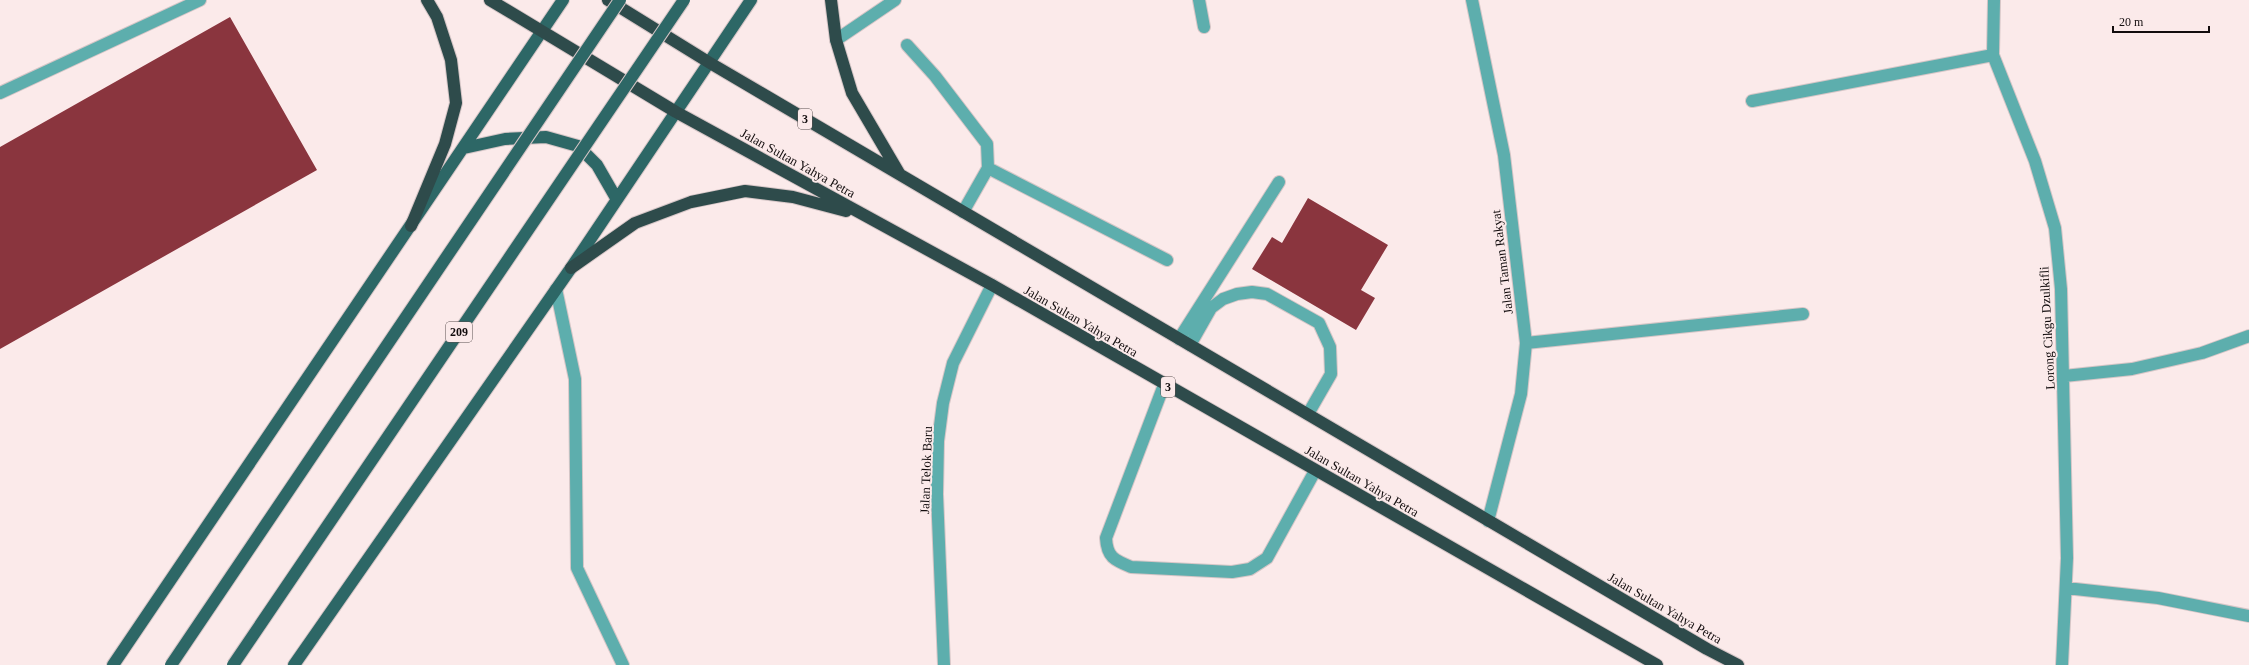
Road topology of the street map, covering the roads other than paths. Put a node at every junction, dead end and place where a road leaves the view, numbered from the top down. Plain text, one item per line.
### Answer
1 (200, 0) edge
2 (427, 0) edge
3 (490, 0) edge
4 (563, 0) edge
5 (608, 0) edge
6 (620, 0) edge
7 (684, 0) edge
8 (751, 0) edge
9 (831, 0) edge
10 (895, 0) edge
11 (1199, 0) edge
12 (1472, 0) edge
13 (1998, 0) edge
14 (1204, 28) dead end
15 (543, 32) junction
16 (836, 40) junction
17 (907, 45) dead end
18 (1993, 55) junction
19 (710, 63) junction
20 (0, 93) edge
21 (1752, 101) dead end
22 (676, 112) junction
23 (464, 148) junction
24 (988, 168) junction
25 (900, 174) junction
26 (1279, 182) dead end
27 (616, 198) junction
28 (964, 212) junction
29 (865, 216) junction
30 (411, 226) junction
31 (1167, 260) dead end
32 (571, 268) junction
33 (992, 286) junction
34 (556, 289) junction
35 (1803, 314) dead end
36 (2249, 336) edge
37 (1179, 339) junction
38 (1526, 343) junction
39 (1190, 345) junction
40 (2064, 376) junction
41 (1164, 385) junction
42 (1308, 414) junction
43 (1315, 471) junction
44 (1488, 521) junction
45 (2066, 588) junction
46 (2249, 616) edge
47 (113, 665) edge
48 (171, 665) edge
49 (233, 665) edge
50 (294, 665) edge
51 (623, 665) edge
52 (944, 665) edge
53 (1657, 665) edge
54 (1738, 665) edge
55 (2062, 665) edge

1 - 20 street
2 - 30 highway
3 - 15 highway, Jalan Sultan Yahya Petra / 3
4 - 15 main road
5 - 19 highway, Jalan Sultan Yahya Petra / 3
6 - 48 main road, bridge
7 - 49 main road, 209, bridge
8 - 19 main road
9 - 16 highway
10 - 16 street
11 - 14 street
12 - 38 street, Jalan Taman Rakyat
13 - 18 street, Lorong Cikgu Dzulkifli
15 - 22 highway, Jalan Sultan Yahya Petra / 3
15 - 23 main road
16 - 25 highway
17 - 24 street
18 - 21 street
18 - 40 street, Lorong Cikgu Dzulkifli
19 - 22 main road
19 - 25 highway, Jalan Sultan Yahya Petra / 3
22 - 27 main road
22 - 29 highway, Jalan Sultan Yahya Petra / 3
23 - 27 main road
23 - 30 main road
24 - 28 street
24 - 31 street
25 - 28 highway, Jalan Sultan Yahya Petra / 3
26 - 37 street
27 - 32 main road
28 - 37 highway, Jalan Sultan Yahya Petra / 3
29 - 32 highway
29 - 33 highway, Jalan Sultan Yahya Petra / 3
30 - 47 main road
32 - 34 main road
33 - 41 highway, Jalan Sultan Yahya Petra / 3
33 - 52 street, Jalan Telok Baru
34 - 50 main road
34 - 51 street
35 - 38 street
36 - 40 street
37 - 39 highway, Jalan Sultan Yahya Petra / 3
38 - 44 street, Jalan Taman Rakyat
39 - 42 highway, Jalan Sultan Yahya Petra / 3
39 - 42 street
40 - 45 street, Lorong Cikgu Dzulkifli
41 - 43 highway, Jalan Sultan Yahya Petra / 3
41 - 43 street
42 - 44 highway, Jalan Sultan Yahya Petra / 3
43 - 53 highway, Jalan Sultan Yahya Petra / 3
44 - 54 highway, Jalan Sultan Yahya Petra / 3
45 - 46 street
45 - 55 street, Lorong Cikgu Dzulkifli

